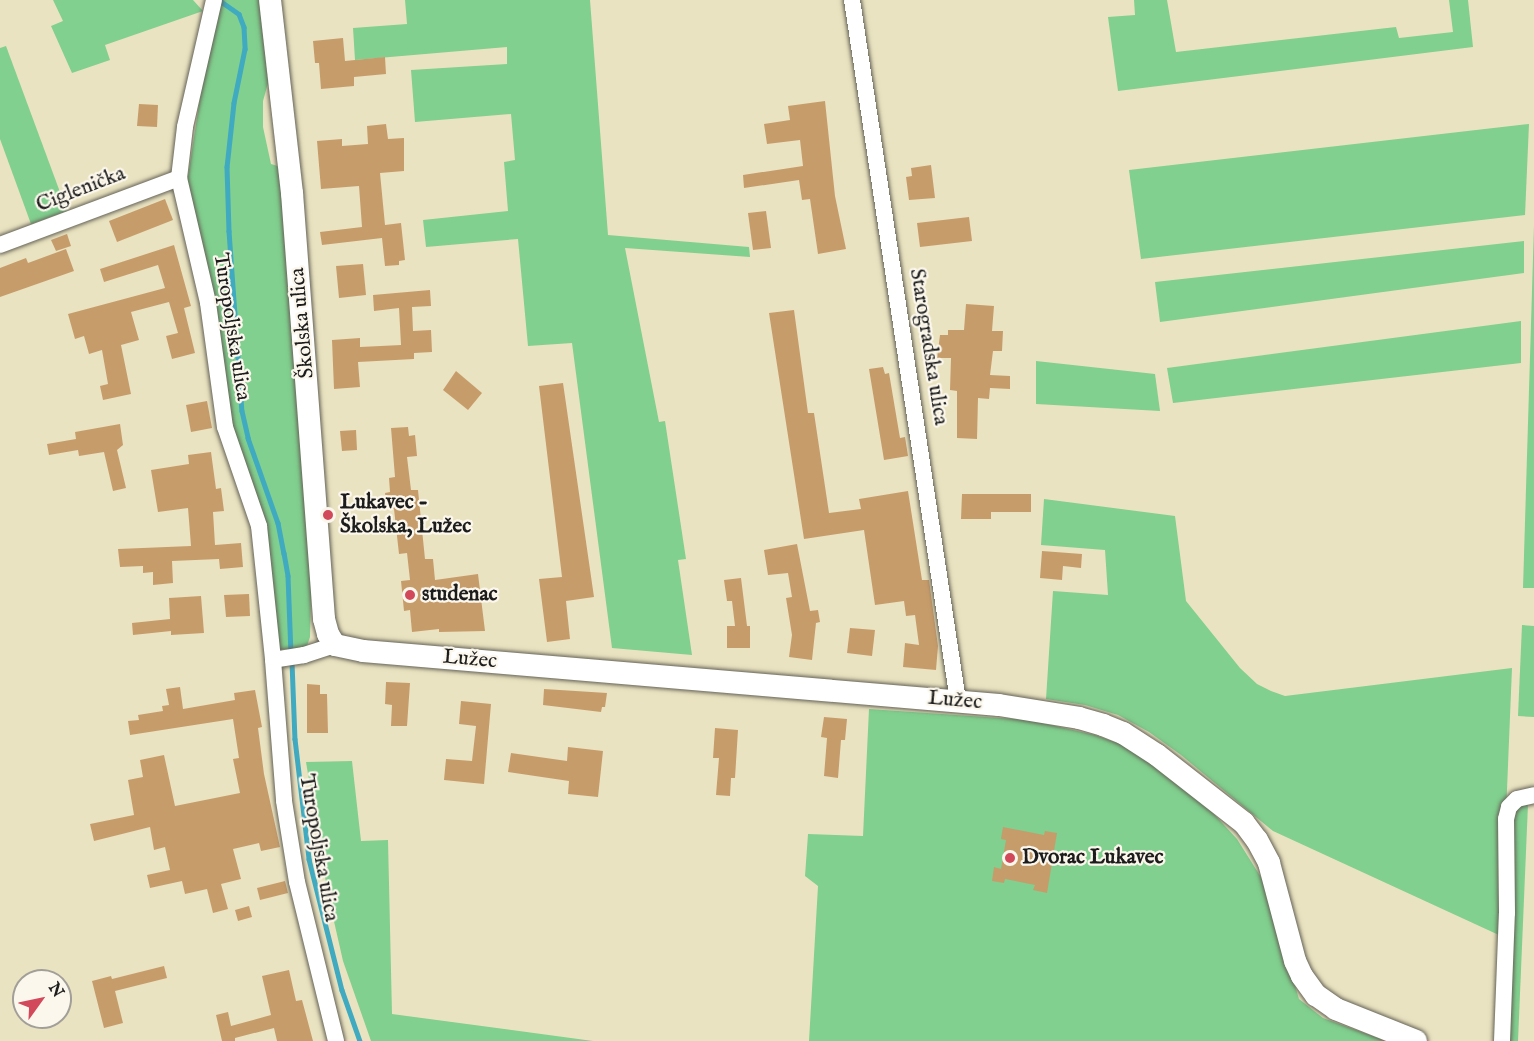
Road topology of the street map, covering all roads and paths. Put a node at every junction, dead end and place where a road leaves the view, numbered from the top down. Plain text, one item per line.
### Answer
1 (270, 0) edge
2 (852, 0) edge
3 (212, 6) edge
4 (179, 178) junction
5 (0, 245) edge
6 (335, 645) junction
7 (278, 660) junction
8 (958, 701) junction
9 (1534, 795) edge
10 (336, 1041) edge
11 (1416, 1041) edge
12 (1502, 1041) edge

1 - 6 street, Školska ulica
2 - 8 street, Starogradska ulica
3 - 4 street, Turopoljska ulica
4 - 5 street, Ciglenička
4 - 7 street, Turopoljska ulica
6 - 7 street
6 - 8 street, Lužec
7 - 10 street, Turopoljska ulica
8 - 11 street, Lužec
9 - 12 street

